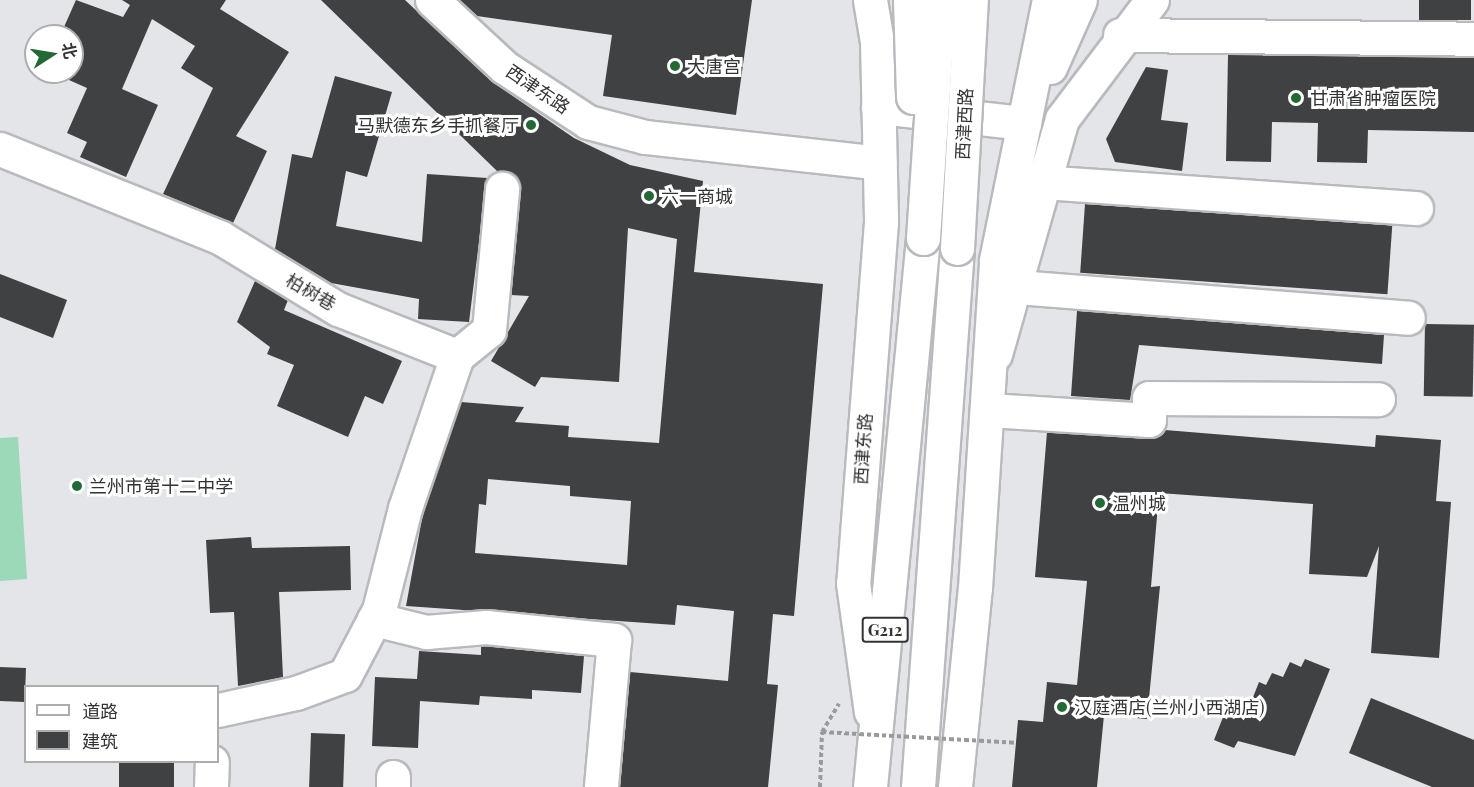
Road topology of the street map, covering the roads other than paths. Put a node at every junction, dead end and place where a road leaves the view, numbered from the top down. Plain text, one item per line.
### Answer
1 (432, 0) edge
2 (870, 0) edge
3 (910, 0) edge
4 (939, 0) edge
5 (971, 0) edge
6 (1048, 0) edge
7 (1080, 0) edge
8 (1152, 0) edge
9 (1120, 35) junction
10 (1474, 39) edge
11 (878, 107) junction
12 (1024, 123) junction
13 (0, 149) edge
14 (879, 163) junction
15 (1042, 182) junction
16 (502, 189) dead end
17 (1416, 208) dead end
18 (1018, 288) junction
19 (1408, 318) dead end
20 (457, 356) junction
21 (992, 361) junction
22 (1378, 399) dead end
23 (989, 410) junction
24 (900, 473) junction
25 (374, 620) junction
26 (219, 710) edge
27 (874, 735) junction
28 (212, 763) edge
29 (211, 787) edge
30 (601, 787) edge
31 (870, 787) edge
32 (918, 787) edge
33 (955, 787) edge

1 - 14 main road, 西津东路
2 - 11 main road, 西津东路
3 - 24 main road, bridge
4 - 24 main road, 西津东路, bridge
5 - 32 main road, 西津西路, bridge
6 - 12 main road
7 - 12 main road
8 - 9 main road
9 - 10 main road
9 - 15 main road
11 - 12 main road
11 - 14 main road, 西津东路
12 - 21 main road
13 - 20 main road, 柏树巷
14 - 27 main road, 西津东路
15 - 17 main road
15 - 18 main road
16 - 20 main road
18 - 19 main road
18 - 21 main road
20 - 25 main road
21 - 23 main road
22 - 23 main road
23 - 33 main road
24 - 27 main road, 西津东路 / G212
25 - 26 main road
25 - 30 main road
27 - 31 main road, 西津东路 / G212
28 - 29 main road

